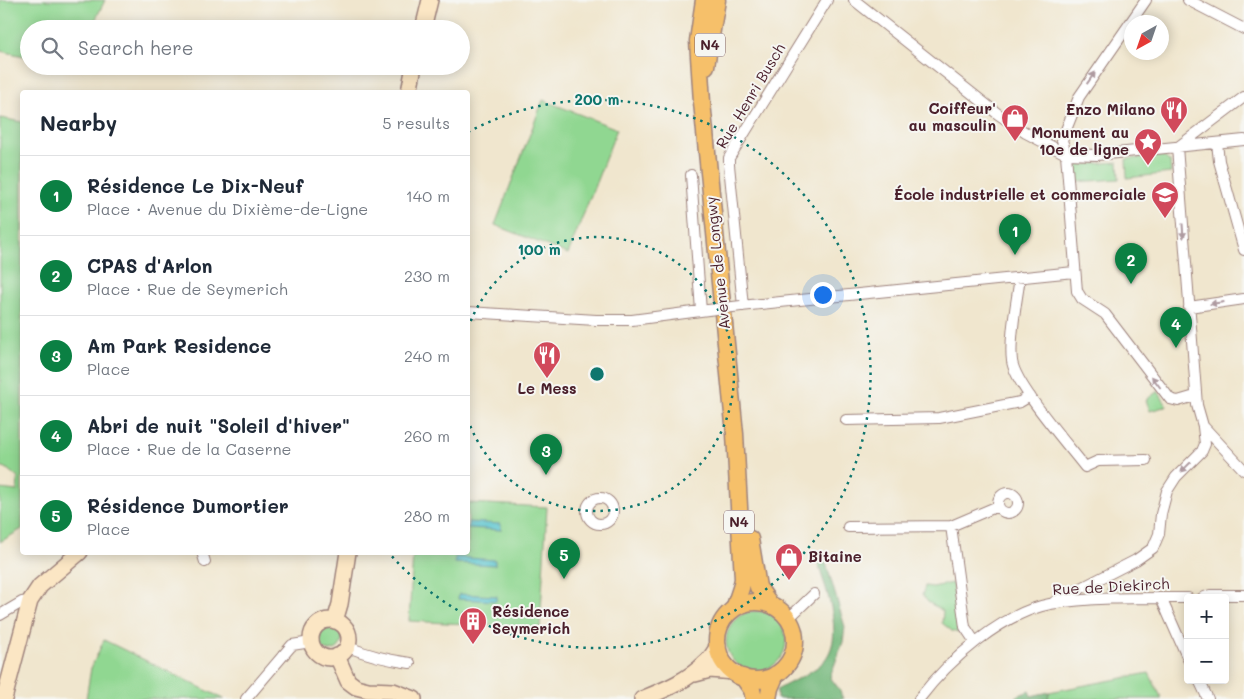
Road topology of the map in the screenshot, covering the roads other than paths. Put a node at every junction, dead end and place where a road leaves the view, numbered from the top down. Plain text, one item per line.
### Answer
1 (430, 0) edge
2 (704, 0) edge
3 (717, 0) edge
4 (827, 0) edge
5 (854, 0) edge
6 (1146, 0) edge
7 (1188, 0) edge
8 (425, 20) edge
9 (1244, 29) edge
10 (412, 75) edge
11 (408, 90) edge
12 (702, 91) junction
13 (1244, 97) edge
14 (1244, 140) edge
15 (1217, 143) junction
16 (1177, 147) junction
17 (1066, 154) junction
18 (691, 175) dead end
19 (1244, 250) edge
20 (1074, 272) junction
21 (1020, 277) junction
22 (1244, 299) edge
23 (742, 306) junction
24 (1189, 307) junction
25 (704, 310) junction
26 (470, 312) edge
27 (1030, 396) junction
28 (1195, 396) junction
29 (846, 420) dead end
30 (1203, 426) junction
31 (735, 434) junction
32 (1146, 460) dead end
33 (1244, 470) edge
34 (998, 506) dead end
35 (951, 526) junction
36 (848, 527) dead end
37 (76, 555) edge
38 (348, 555) edge
39 (1090, 584) junction
40 (814, 594) dead end
41 (1229, 594) edge
42 (1244, 594) edge
43 (1161, 598) junction
44 (1184, 598) edge
45 (30, 600) junction
46 (1093, 600) junction
47 (770, 604) junction
48 (1049, 604) junction
49 (734, 609) junction
50 (0, 615) edge
51 (788, 619) junction
52 (335, 621) junction
53 (311, 642) junction
54 (975, 642) junction
55 (718, 646) junction
56 (1184, 650) edge
57 (343, 651) junction
58 (410, 663) dead end
59 (776, 674) junction
60 (691, 675) junction
61 (739, 675) junction
62 (1201, 684) edge
63 (4, 699) edge
64 (246, 699) edge
65 (414, 699) edge
66 (642, 699) edge
67 (754, 699) edge
68 (768, 699) edge
69 (919, 699) edge
70 (1208, 699) edge

1 - 8 street
2 - 12 main road, Avenue de Longwy / N4
3 - 12 main road, Avenue de Longwy / N4
4 - 23 street, Rue Henri Busch
5 - 17 street
17 -> 6 street
7 - 9 street
10 - 11 street
12 - 31 main road, Avenue de Longwy / N4
13 - 16 street
14 - 15 street
15 - 16 street
15 - 19 street
16 - 17 street
16 -> 24 street
17 - 20 street
18 - 25 street
20 - 21 street
28 -> 20 street
21 - 23 street
21 - 27 street
22 -> 24 street
23 - 25 street, bridge
24 - 28 street
25 - 26 street
27 - 29 street
27 - 32 street
28 - 30 street
30 - 33 street
30 -> 39 street
31 - 47 main road, N4
31 - 49 main road, N4
34 - 35 street
35 - 36 street
35 - 54 street
37 - 45 street
38 - 52 street
39 - 46 street
39 - 48 street
40 - 51 street
41 - 42 street
43 - 44 street, Rue de Diekirch
43 - 46 street, Rue de Diekirch
43 - 56 street
45 - 50 street
45 - 63 street
46 - 48 street, Rue de Diekirch
47 - 49 main road
47 - 51 main road, N4
48 - 54 street, Rue de Diekirch
49 - 55 main road, N4
51 - 59 main road
52 - 53 street
52 - 57 street
53 - 57 street
53 - 64 street
54 - 69 street, Rue de Diekirch
55 - 60 street
55 - 61 main road
57 - 58 street
57 - 65 street
59 - 61 main road
59 - 68 main road
60 - 61 street
60 - 66 street
61 - 67 main road
62 - 70 street

